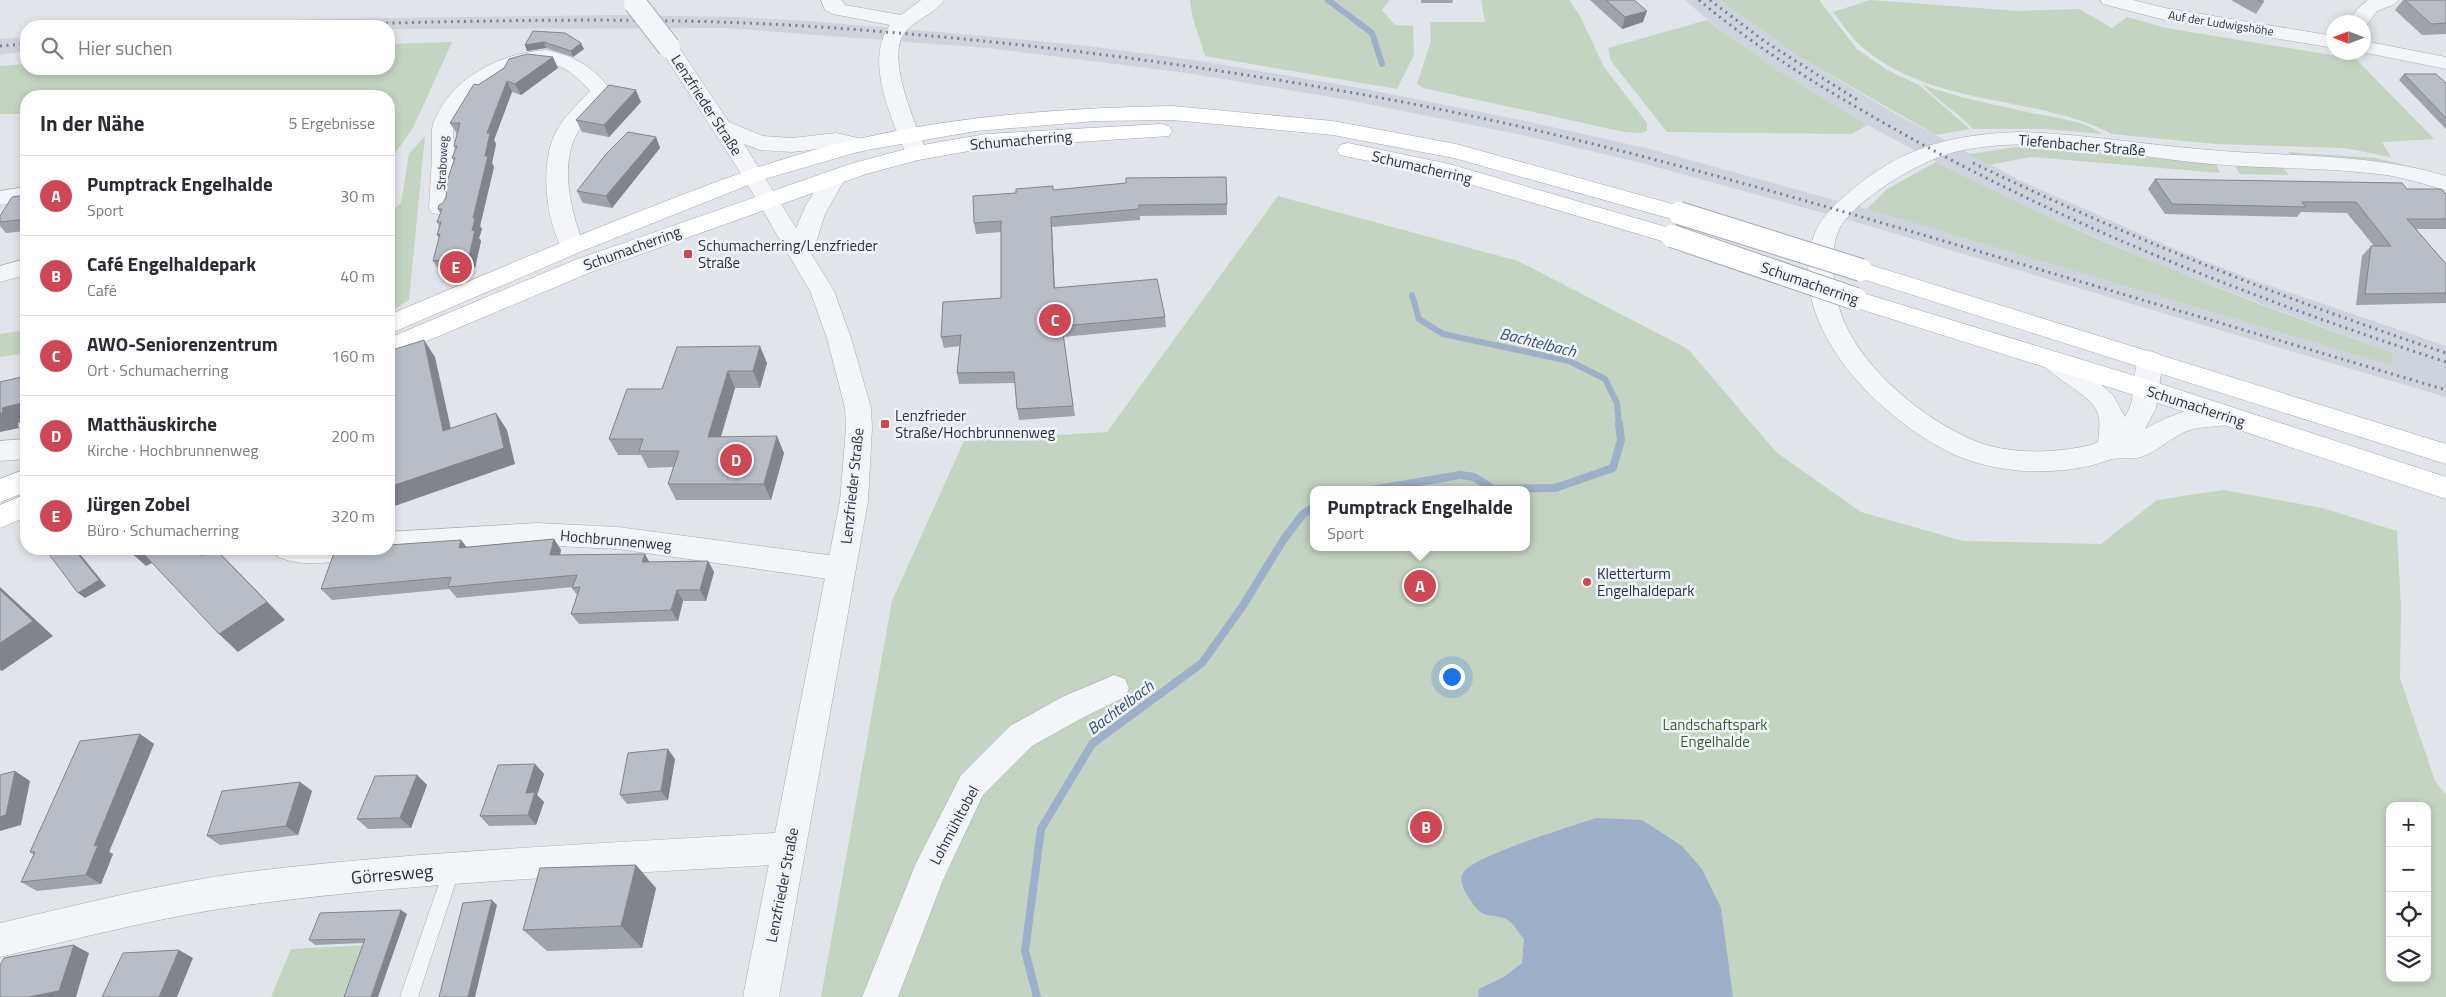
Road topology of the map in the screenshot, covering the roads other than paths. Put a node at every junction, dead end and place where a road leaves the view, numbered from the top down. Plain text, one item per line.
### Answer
1 (831, 0) edge
2 (934, 0) edge
3 (2110, 0) edge
4 (2388, 0) edge
5 (634, 1) edge
6 (2361, 15) edge
7 (906, 22) junction
8 (2326, 41) edge
9 (2371, 48) edge
10 (2446, 63) edge
11 (722, 127) junction
12 (912, 144) junction
13 (859, 145) junction
14 (753, 176) junction
15 (835, 177) junction
16 (2446, 183) edge
17 (20, 195) edge
18 (0, 198) edge
19 (768, 199) junction
20 (440, 208) edge
21 (572, 246) junction
22 (801, 254) junction
23 (20, 269) edge
24 (0, 274) edge
25 (395, 322) edge
26 (395, 345) edge
27 (2150, 360) junction
28 (2055, 362) junction
29 (2146, 389) junction
30 (2226, 416) junction
31 (20, 449) edge
32 (2111, 449) junction
33 (0, 451) edge
34 (2446, 454) edge
35 (20, 483) edge
36 (2446, 488) edge
37 (0, 491) edge
38 (20, 508) edge
39 (0, 517) edge
40 (395, 542) edge
41 (842, 568) junction
42 (1114, 688) dead end
43 (789, 848) junction
44 (452, 868) junction
45 (0, 940) edge
46 (408, 997) edge
47 (761, 997) edge
48 (880, 997) edge

1 - 7 street
2 - 7 street
3 - 8 street, Auf der Ludwigshöhe
4 - 6 street
5 - 11 street, Lenzfrieder Straße, bridge
7 - 12 street
9 - 10 street
11 - 13 street
11 - 14 street, Lenzfrieder Straße
12 - 13 main road, Schumacherring
12 - 15 main road, Schumacherring
12 - 27 main road, Schumacherring, bridge
12 - 28 main road, Schumacherring, bridge
13 - 14 main road, Schumacherring
14 - 19 street, Lenzfrieder Straße
14 - 21 main road, Schumacherring
15 - 19 main road, Schumacherring
15 - 22 street
16 - 32 street, Tiefenbacher Straße
17 - 18 street
19 - 22 street, Lenzfrieder Straße
19 - 26 main road, Schumacherring
20 - 21 street, Straboweg
21 - 25 main road, Schumacherring
22 - 41 street, Lenzfrieder Straße
23 - 24 street
27 - 29 street, Tiefenbacher Straße
27 - 34 main road, Schumacherring
28 - 29 main road, Schumacherring
28 - 32 street
29 - 30 main road, Schumacherring
29 - 32 street, Tiefenbacher Straße
30 - 32 street
30 - 36 main road, Schumacherring
31 - 33 street
35 - 37 main road
38 - 39 main road
40 - 41 street, Hochbrunnenweg
41 - 43 street, Lenzfrieder Straße
42 - 48 street, Lohmühltobel
43 - 44 street, Görresweg
43 - 47 street, Lenzfrieder Straße
44 - 45 street, Görresweg
44 - 46 lane

